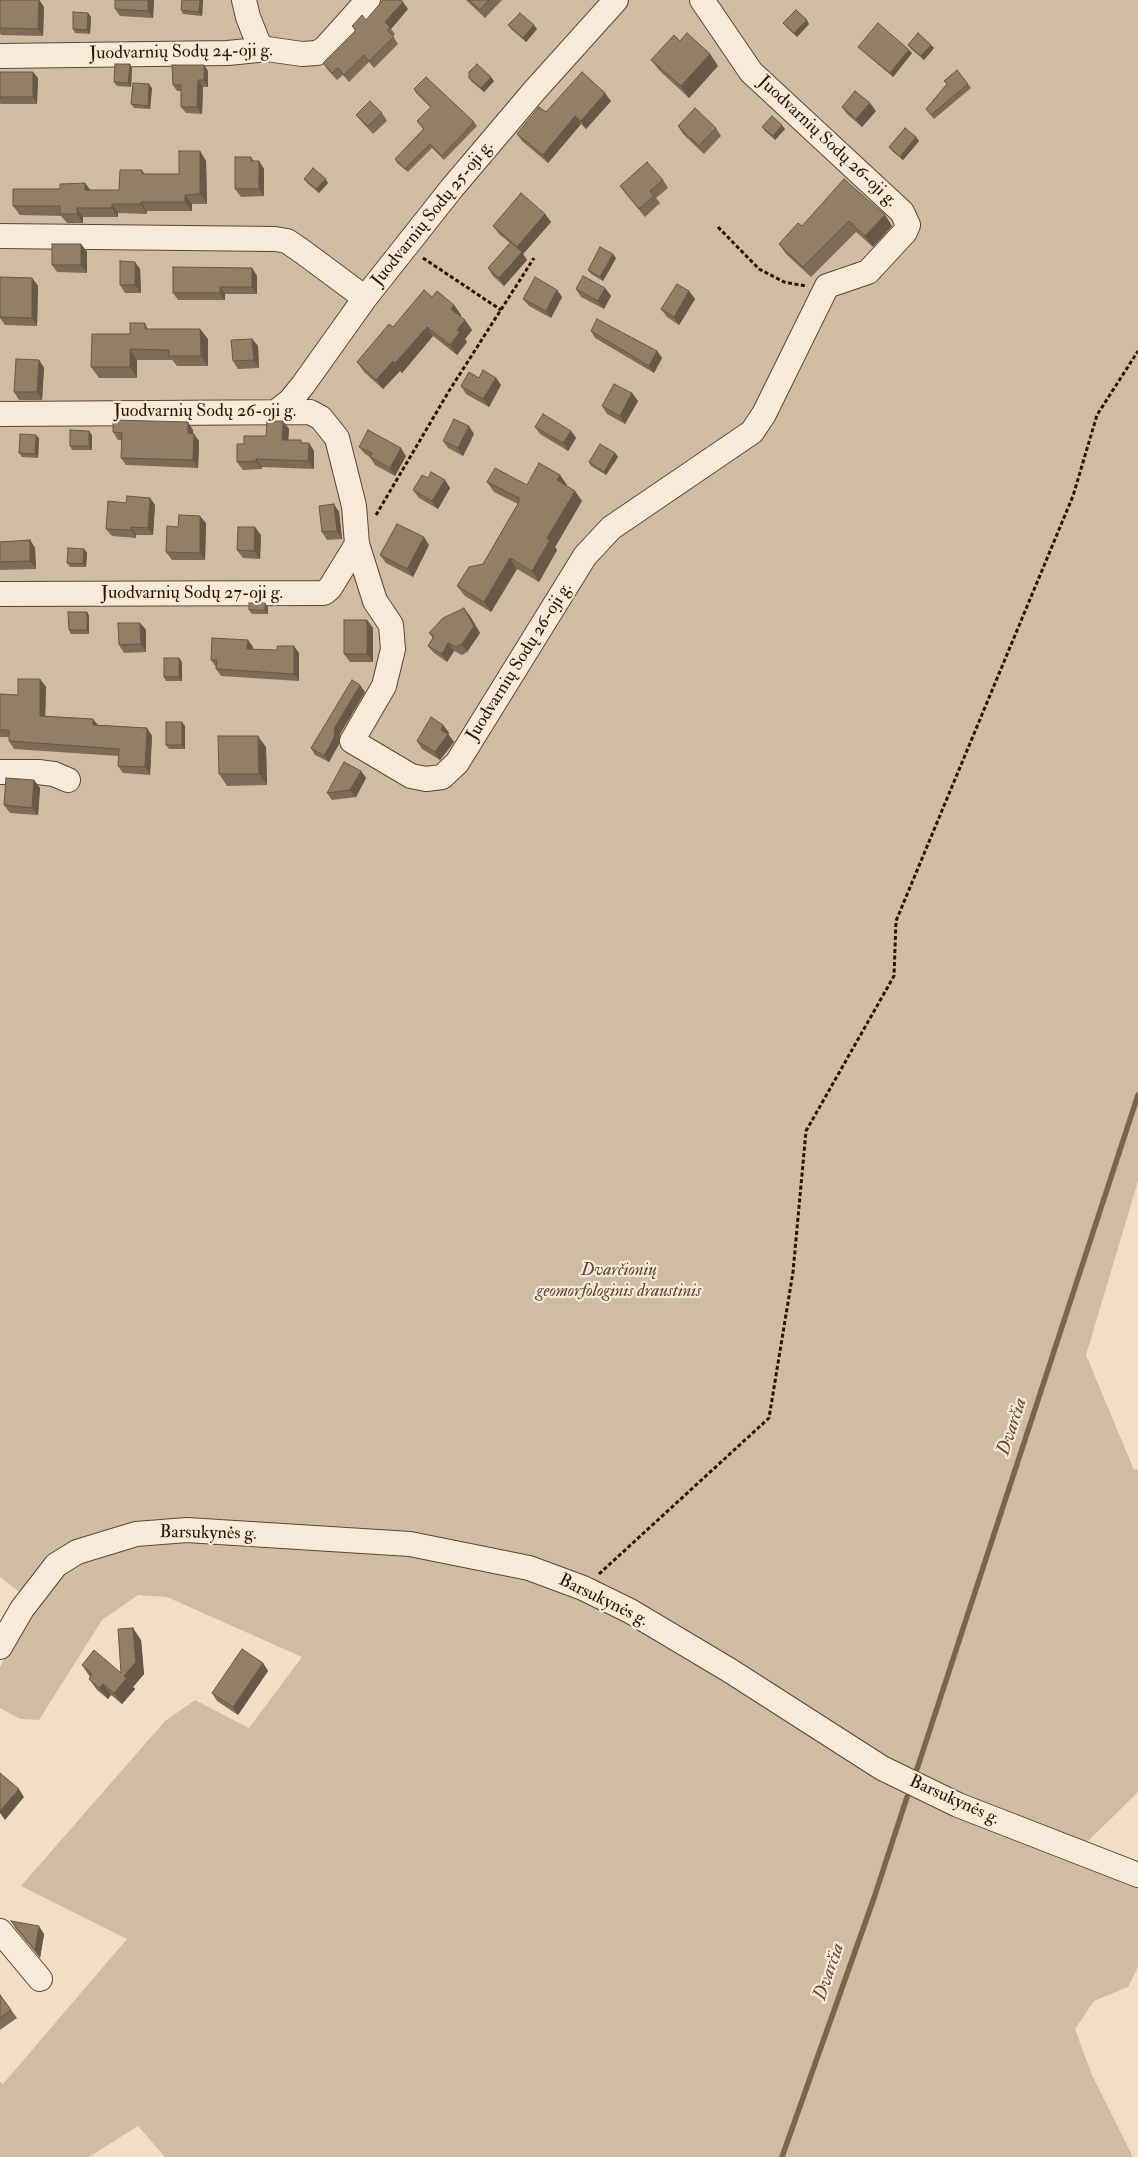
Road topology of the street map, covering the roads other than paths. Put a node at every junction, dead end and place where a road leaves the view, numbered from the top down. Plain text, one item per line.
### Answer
1 (244, 0) edge
2 (368, 0) edge
3 (616, 0) edge
4 (702, 0) edge
5 (268, 49) junction
6 (0, 56) edge
7 (0, 236) edge
8 (365, 298) junction
9 (303, 385) junction
10 (276, 412) junction
11 (310, 412) junction
12 (0, 414) edge
13 (357, 544) junction
14 (0, 594) edge
15 (0, 772) edge
16 (68, 780) dead end
17 (0, 1647) edge
18 (1138, 1875) edge
19 (0, 1931) edge
20 (40, 1980) dead end

1 - 5 street
2 - 5 street, Juodvarnių Sodų 24-oji g.
3 - 8 street, Juodvarnių Sodų 25-oji g.
4 - 13 street, Juodvarnių Sodų 26-oji g.
5 - 6 street, Juodvarnių Sodų 24-oji g.
7 - 8 street, Juodvarnių Sodų 25-oji g.
8 - 9 street
9 - 10 street
9 - 11 street
10 - 11 street, Juodvarnių Sodų 26-oji g.
10 - 12 street, Juodvarnių Sodų 26-oji g.
11 - 13 street, Juodvarnių Sodų 26-oji g.
13 - 14 street, Juodvarnių Sodų 27-oji g.
15 - 16 street
17 - 18 street, Barsukynės g.
19 - 20 street

